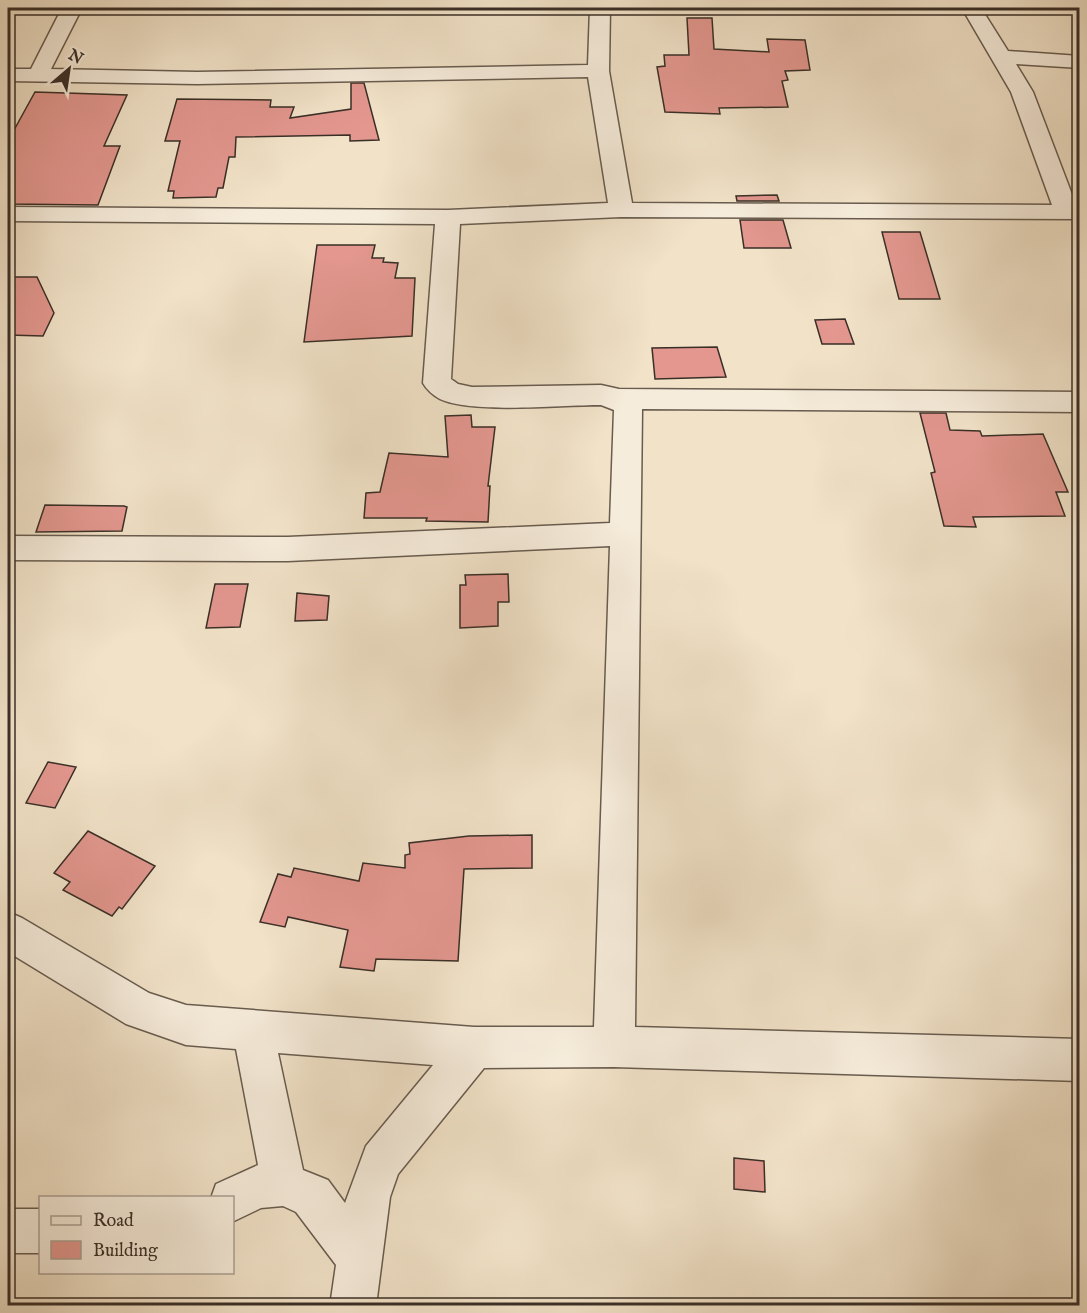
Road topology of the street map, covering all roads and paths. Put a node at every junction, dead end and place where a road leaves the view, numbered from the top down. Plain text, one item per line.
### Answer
1 (72, 8) edge
2 (600, 8) edge
3 (969, 8) edge
4 (1001, 57) junction
5 (1080, 62) edge
6 (598, 71) junction
7 (8, 75) edge
8 (38, 75) junction
9 (621, 210) junction
10 (1073, 212) edge
11 (8, 214) edge
12 (448, 217) junction
13 (619, 399) junction
14 (1080, 402) edge
15 (625, 534) junction
16 (8, 548) edge
17 (8, 931) edge
18 (252, 1031) junction
19 (614, 1047) junction
20 (474, 1048) junction
21 (1080, 1060) edge
22 (284, 1184) junction
23 (234, 1199) edge
24 (39, 1231) edge
25 (8, 1232) edge
26 (359, 1259) junction
27 (352, 1305) edge

1 - 8 street
2 - 6 street
3 - 4 street
4 - 5 street
4 - 10 street
6 - 8 street
6 - 9 street
7 - 8 street
9 - 10 street
9 - 12 street
11 - 12 street
12 - 13 street
13 - 14 street
13 - 15 street
15 - 16 street
15 - 19 street
17 - 18 street
18 - 20 street
18 - 22 street
19 - 20 street
19 - 21 street
20 - 26 street
22 - 23 street
22 - 26 street
24 - 25 street
26 - 27 street

